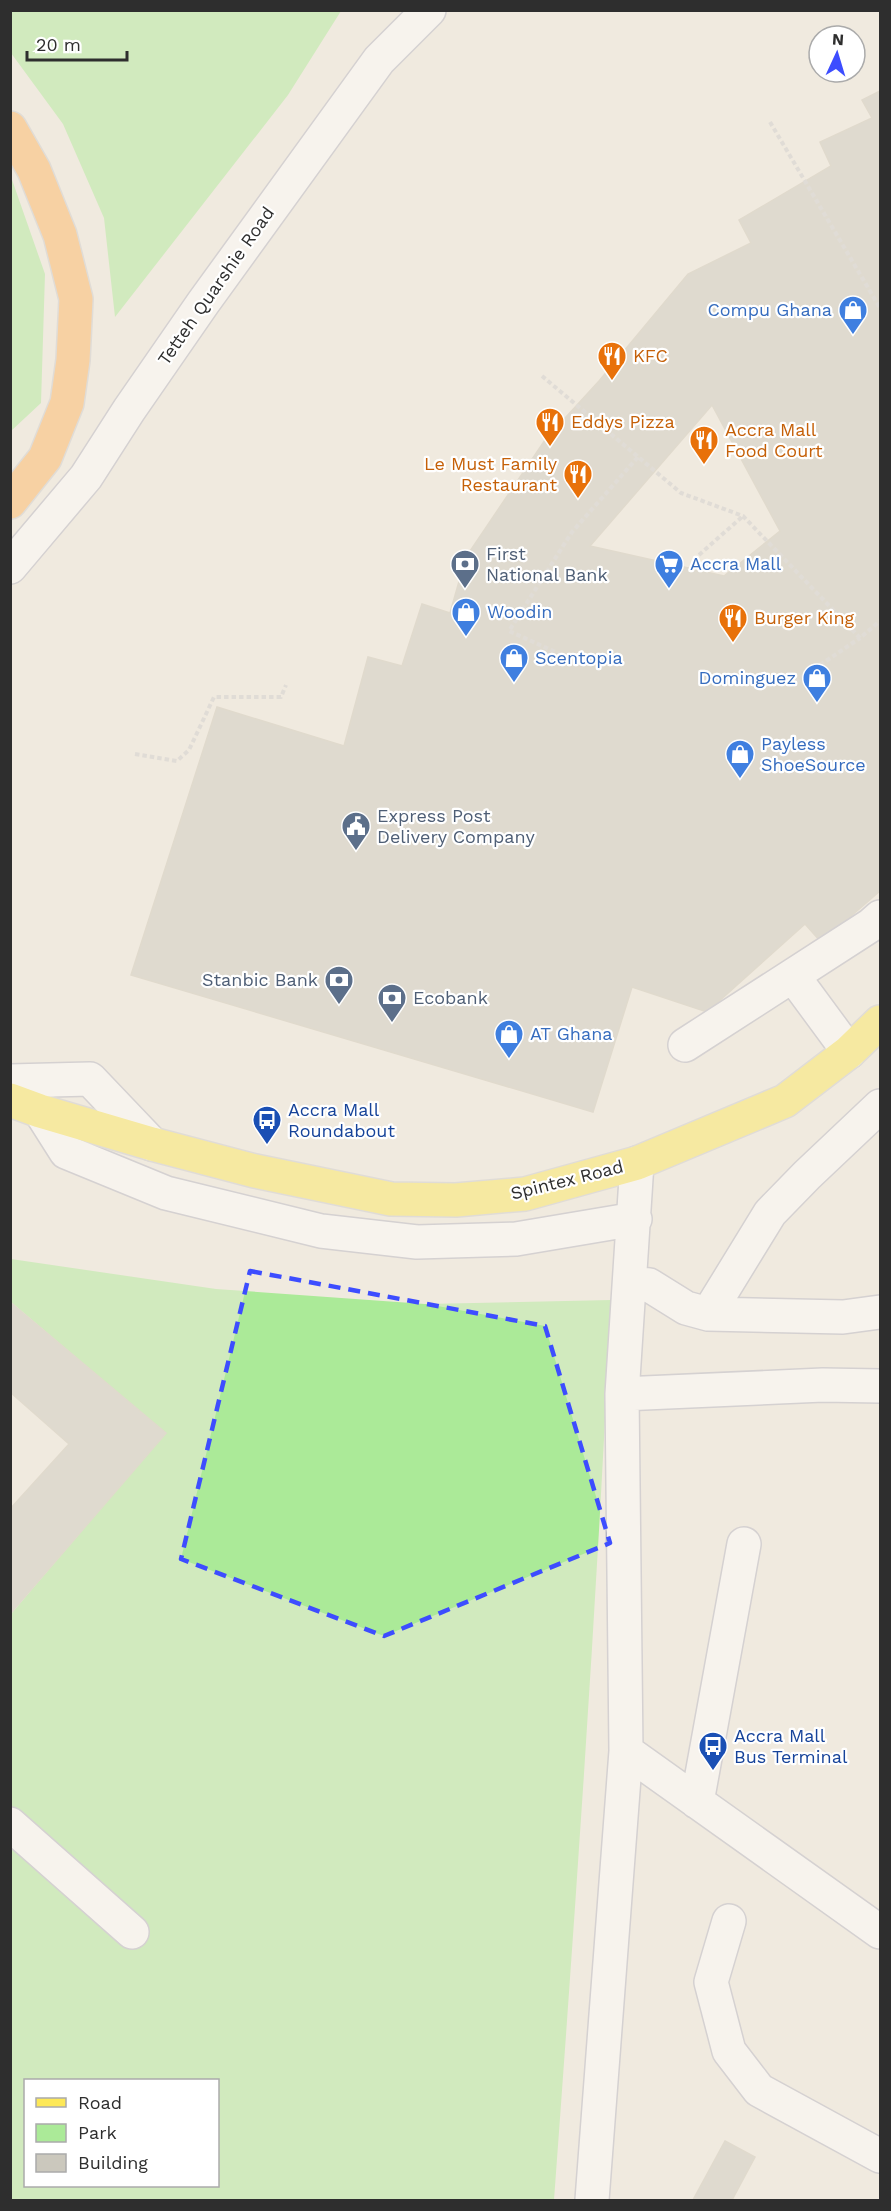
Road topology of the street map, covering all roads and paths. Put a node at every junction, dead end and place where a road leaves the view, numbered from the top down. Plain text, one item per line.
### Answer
1 (429, 10) edge
2 (770, 122) dead end
3 (10, 128) edge
4 (880, 308) edge
5 (542, 376) dead end
6 (638, 457) junction
7 (10, 502) edge
8 (743, 516) junction
9 (699, 555) dead end
10 (10, 567) edge
11 (880, 621) edge
12 (860, 638) junction
13 (582, 664) dead end
14 (286, 685) dead end
15 (789, 686) dead end
16 (135, 753) dead end
17 (880, 917) edge
18 (793, 976) junction
19 (880, 1022) edge
20 (685, 1045) dead end
21 (849, 1052) junction
22 (10, 1081) edge
23 (25, 1106) edge
24 (880, 1106) edge
25 (152, 1144) junction
26 (637, 1163) junction
27 (635, 1220) junction
28 (630, 1283) junction
29 (880, 1312) edge
30 (708, 1314) junction
31 (880, 1386) edge
32 (622, 1394) junction
33 (744, 1544) dead end
34 (626, 1751) junction
35 (697, 1802) junction
36 (10, 1824) edge
37 (729, 1921) dead end
38 (132, 1932) dead end
39 (880, 1932) edge
40 (880, 2156) edge
41 (592, 2200) edge

1 - 10 street, Tetteh Quarshie Road
2 - 4 path
3 - 7 highway
5 - 6 path
6 - 8 path
6 - 13 path
8 - 9 path
8 - 12 path
11 - 12 path
12 - 15 path
14 - 16 path
17 - 18 street
18 - 20 street
18 - 21 street
19 - 21 main road, Spintex Road
21 - 26 main road, Spintex Road
22 - 25 street
23 - 25 main road, Spintex Road
23 - 27 street
24 - 30 street
25 - 26 main road, Spintex Road
26 - 27 street
27 - 28 street
28 - 30 street
28 - 32 street
29 - 30 street
31 - 32 street
32 - 34 street
33 - 35 street
34 - 35 street
34 - 41 street
35 - 39 street
36 - 38 street
37 - 40 street

